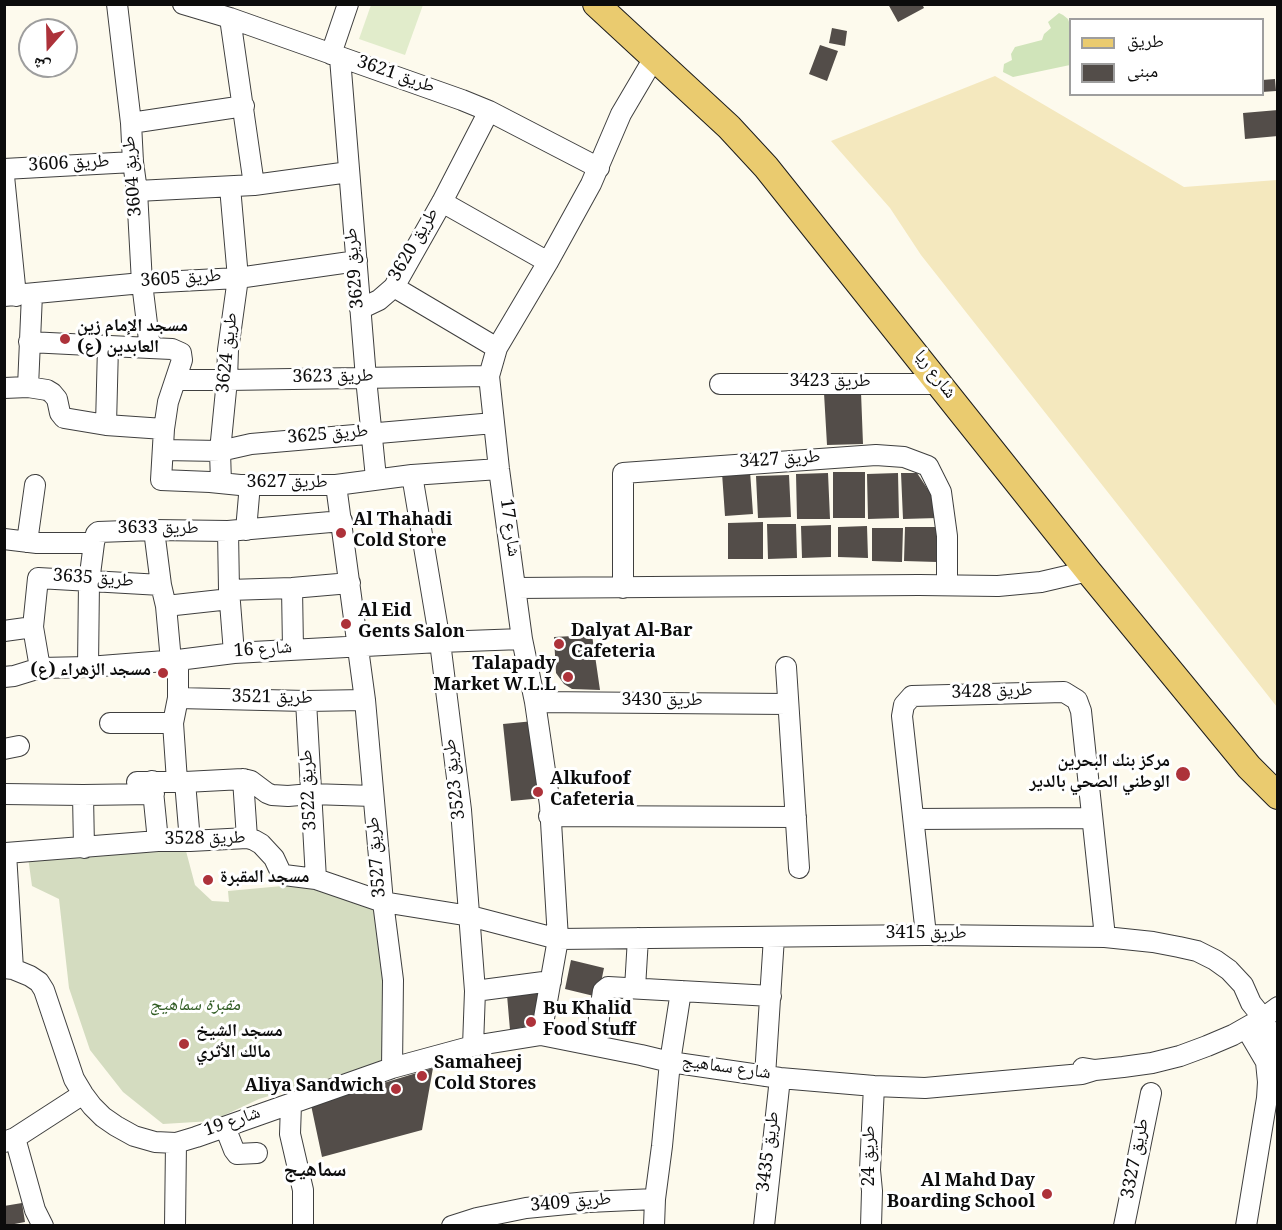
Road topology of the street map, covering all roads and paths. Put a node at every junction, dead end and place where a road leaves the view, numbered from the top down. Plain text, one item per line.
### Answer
1 (117, 4) edge
2 (183, 4) edge
3 (348, 4) edge
4 (596, 4) edge
5 (230, 18) junction
6 (336, 56) junction
7 (654, 57) junction
8 (244, 106) junction
9 (489, 111) junction
10 (131, 123) junction
11 (133, 162) junction
12 (599, 168) junction
13 (4, 170) edge
14 (349, 172) junction
15 (4, 176) edge
16 (254, 185) junction
17 (230, 187) junction
18 (137, 191) junction
19 (442, 202) junction
20 (357, 261) junction
21 (548, 262) junction
22 (238, 278) junction
23 (142, 283) junction
24 (394, 287) junction
25 (17, 295) edge
26 (360, 309) junction
27 (29, 342) junction
28 (108, 346) junction
29 (150, 348) junction
30 (496, 348) junction
31 (489, 376) junction
32 (366, 378) junction
33 (176, 380) junction
34 (227, 380) junction
35 (720, 384) dead end
36 (939, 384) junction
37 (28, 387) junction
38 (4, 388) edge
39 (494, 423) junction
40 (106, 425) junction
41 (164, 429) junction
42 (372, 433) junction
43 (163, 450) junction
44 (220, 451) junction
45 (499, 469) junction
46 (412, 475) junction
47 (376, 478) junction
48 (221, 483) junction
49 (250, 484) junction
50 (35, 485) dead end
51 (336, 485) junction
52 (342, 521) junction
53 (154, 530) junction
54 (237, 530) junction
55 (4, 539) edge
56 (27, 542) junction
57 (94, 543) junction
58 (1088, 571) junction
59 (89, 582) junction
60 (350, 583) junction
61 (161, 585) junction
62 (947, 585) junction
63 (292, 588) junction
64 (516, 588) junction
65 (623, 588) junction
66 (229, 595) junction
67 (166, 606) junction
68 (33, 627) junction
69 (4, 631) edge
70 (522, 639) junction
71 (440, 642) junction
72 (358, 646) junction
73 (293, 649) junction
74 (234, 653) junction
75 (175, 661) junction
76 (88, 667) junction
77 (786, 667) dead end
78 (40, 668) junction
79 (4, 677) edge
80 (178, 698) junction
81 (365, 700) junction
82 (306, 701) junction
83 (535, 702) junction
84 (788, 704) junction
85 (110, 723) dead end
86 (173, 723) junction
87 (1249, 767) junction
88 (243, 779) junction
89 (181, 781) junction
90 (148, 786) junction
91 (4, 794) edge
92 (311, 794) junction
93 (83, 795) junction
94 (373, 796) junction
95 (1278, 796) edge
96 (1278, 812) edge
97 (549, 816) junction
98 (796, 817) junction
99 (1092, 818) junction
100 (914, 819) junction
101 (247, 838) junction
102 (158, 841) junction
103 (190, 841) junction
104 (84, 848) junction
105 (5, 852) edge
106 (799, 868) dead end
107 (316, 879) junction
108 (383, 902) junction
109 (470, 916) junction
110 (926, 935) junction
111 (1105, 937) junction
112 (638, 938) junction
113 (774, 938) junction
114 (558, 939) junction
115 (8, 968) edge
116 (551, 981) junction
117 (635, 988) junction
118 (474, 991) junction
119 (681, 991) junction
120 (771, 996) junction
121 (1262, 1017) edge
122 (541, 1035) junction
123 (594, 1045) junction
124 (473, 1046) junction
125 (670, 1062) junction
126 (392, 1068) junction
127 (772, 1077) junction
128 (879, 1086) junction
129 (1151, 1093) dead end
130 (83, 1094) junction
131 (291, 1104) junction
132 (225, 1127) junction
133 (10, 1140) edge
134 (176, 1143) junction
135 (257, 1153) dead end
136 (655, 1200) junction
137 (477, 1222) edge
138 (43, 1226) edge
139 (175, 1226) edge
140 (303, 1226) edge
141 (452, 1226) edge
142 (654, 1226) edge
143 (764, 1226) edge
144 (871, 1226) edge
145 (1125, 1226) edge
146 (1246, 1226) edge

1 - 10 street, طريق 3604
2 - 5 street, طريق 3621
3 - 6 street, طريق 3629
4 - 7 main road, شارع ريا
5 - 6 street, طريق 3621
5 - 8 street
6 - 9 street, طريق 3621
6 - 14 street, طريق 3629
7 - 12 street, شارع 17
7 - 36 main road, شارع ريا
8 - 10 street
8 - 16 street
9 - 12 street, طريق 3621
9 - 19 street, طريق 3620
10 - 11 street, طريق 3604
11 - 13 street, طريق 3606
11 - 18 street, طريق 3604
12 - 21 street, شارع 17
14 - 16 street
14 - 20 street, طريق 3629
15 - 25 street, طريق 3606
16 - 17 street
17 - 18 street
17 - 22 street, طريق 3624
18 - 23 street, طريق 3604
19 - 21 street, طريق 3620
19 - 24 street, طريق 3620
20 - 22 street, طريق 3605
20 - 26 street, طريق 3629
21 - 30 street, شارع 17
22 - 23 street, طريق 3605
22 - 34 street, طريق 3624
23 - 25 street, طريق 3605
23 - 29 street, طريق 3604
24 - 26 street, طريق 3620
24 - 30 street
25 - 27 street, طريق 3606
26 - 32 street, طريق 3629
27 - 28 street
27 - 37 street, طريق 3606
28 - 29 street
28 - 40 street
29 - 33 street
30 - 31 street, شارع 17
31 - 32 street, طريق 3623
31 - 39 street, شارع 17
32 - 34 street, طريق 3623
32 - 42 street, طريق 3629
33 - 34 street, طريق 3623
33 - 41 street
34 - 44 street, طريق 3624
35 - 36 street, طريق 3423
36 - 58 main road, شارع ريا
37 - 38 street
37 - 40 street
39 - 42 street, طريق 3625
39 - 45 street, شارع 17
40 - 41 street
41 - 43 street
42 - 44 street, طريق 3625
42 - 47 street, طريق 3629
43 - 44 street, طريق 3625
43 - 48 street, طريق 3627
44 - 48 street, طريق 3624
45 - 46 street, طريق 3627
45 - 64 street, شارع 17
46 - 47 street, طريق 3627
46 - 71 street
47 - 51 street, طريق 3627
48 - 49 street, طريق 3627
49 - 51 street, طريق 3627
49 - 54 street
50 - 56 street
51 - 52 street
52 - 54 street, طريق 3633
52 - 60 street
53 - 54 street, طريق 3633
53 - 57 street, طريق 3633
53 - 61 street
54 - 66 street
55 - 56 street
56 - 57 street
57 - 59 street, طريق 3633
58 - 62 street
58 - 87 main road, شارع ريا
59 - 61 street, طريق 3635
59 - 68 street, طريق 3635
59 - 76 street, طريق 3633
60 - 63 street
60 - 72 street
61 - 67 street
62 - 65 street
62 - 65 street, طريق 3427
63 - 66 street
63 - 73 street
64 - 65 street
64 - 70 street, شارع 17
66 - 67 street
66 - 74 street
67 - 75 street
68 - 69 street
68 - 78 street
70 - 71 street, شارع 16
70 - 83 street, شارع 17
71 - 72 street, شارع 16
71 - 109 street, طريق 3523
72 - 73 street, شارع 16
72 - 81 street, طريق 3527
73 - 74 street, شارع 16
74 - 75 street, شارع 16
75 - 76 street, شارع 16
75 - 80 street
76 - 78 street, شارع 16
77 - 84 street
78 - 79 street, شارع 16
80 - 82 street, طريق 3521
80 - 86 street
81 - 82 street, طريق 3521
81 - 94 street, طريق 3527
82 - 92 street, طريق 3522
83 - 84 street, طريق 3430
83 - 97 street, شارع 17
84 - 98 street
85 - 86 street
86 - 89 street
87 - 95 main road, شارع ريا
87 - 96 main road, شارع ريا
88 - 89 street
88 - 92 street
88 - 101 street
89 - 90 street
89 - 103 street
90 - 93 street
90 - 102 street
91 - 93 street
92 - 94 street
92 - 107 street, طريق 3522
93 - 104 street
94 - 108 street, طريق 3527
97 - 98 street
97 - 114 street, شارع 17
98 - 106 street
99 - 100 street
99 - 100 street, طريق 3428
99 - 111 street, طريق 3428
100 - 110 street, طريق 3428
101 - 103 street, طريق 3528
101 - 107 street, طريق 3528
102 - 103 street, طريق 3528
102 - 104 street, طريق 3528
104 - 105 street, طريق 3528
105 - 115 street
107 - 108 street, طريق 3528
108 - 109 street, طريق 3528
108 - 126 street, طريق 3527
109 - 114 street, طريق 3415
109 - 118 street, طريق 3523
110 - 111 street, طريق 3415
110 - 113 street, طريق 3415
111 - 121 street, طريق 3415
112 - 113 street, طريق 3415
112 - 114 street, طريق 3415
112 - 117 street
113 - 120 street, طريق 3435
114 - 116 street, شارع 17
115 - 130 street, شارع 19
116 - 118 street
116 - 122 street, شارع 17
117 - 119 street
117 - 123 street
118 - 124 street, طريق 3523
119 - 120 street
119 - 125 street
120 - 127 street, طريق 3435
121 - 128 street, شارع سماهيج
121 - 146 street
122 - 123 street, شارع سماهيج
122 - 124 street, شارع 19
123 - 125 street, شارع سماهيج
124 - 126 street, شارع 19
125 - 127 street, شارع سماهيج
125 - 136 street
126 - 131 street, شارع 19
127 - 128 street, شارع سماهيج
127 - 143 street, طريق 3435
128 - 144 street, طريق 24
129 - 145 street, طريق 3327
130 - 133 street
130 - 134 street, شارع 19
131 - 132 street, شارع 19
131 - 140 street
132 - 134 street, شارع 19
132 - 135 street
133 - 138 street
134 - 139 street
136 - 137 street, طريق 3409
136 - 142 street
137 - 141 street, طريق 3409

